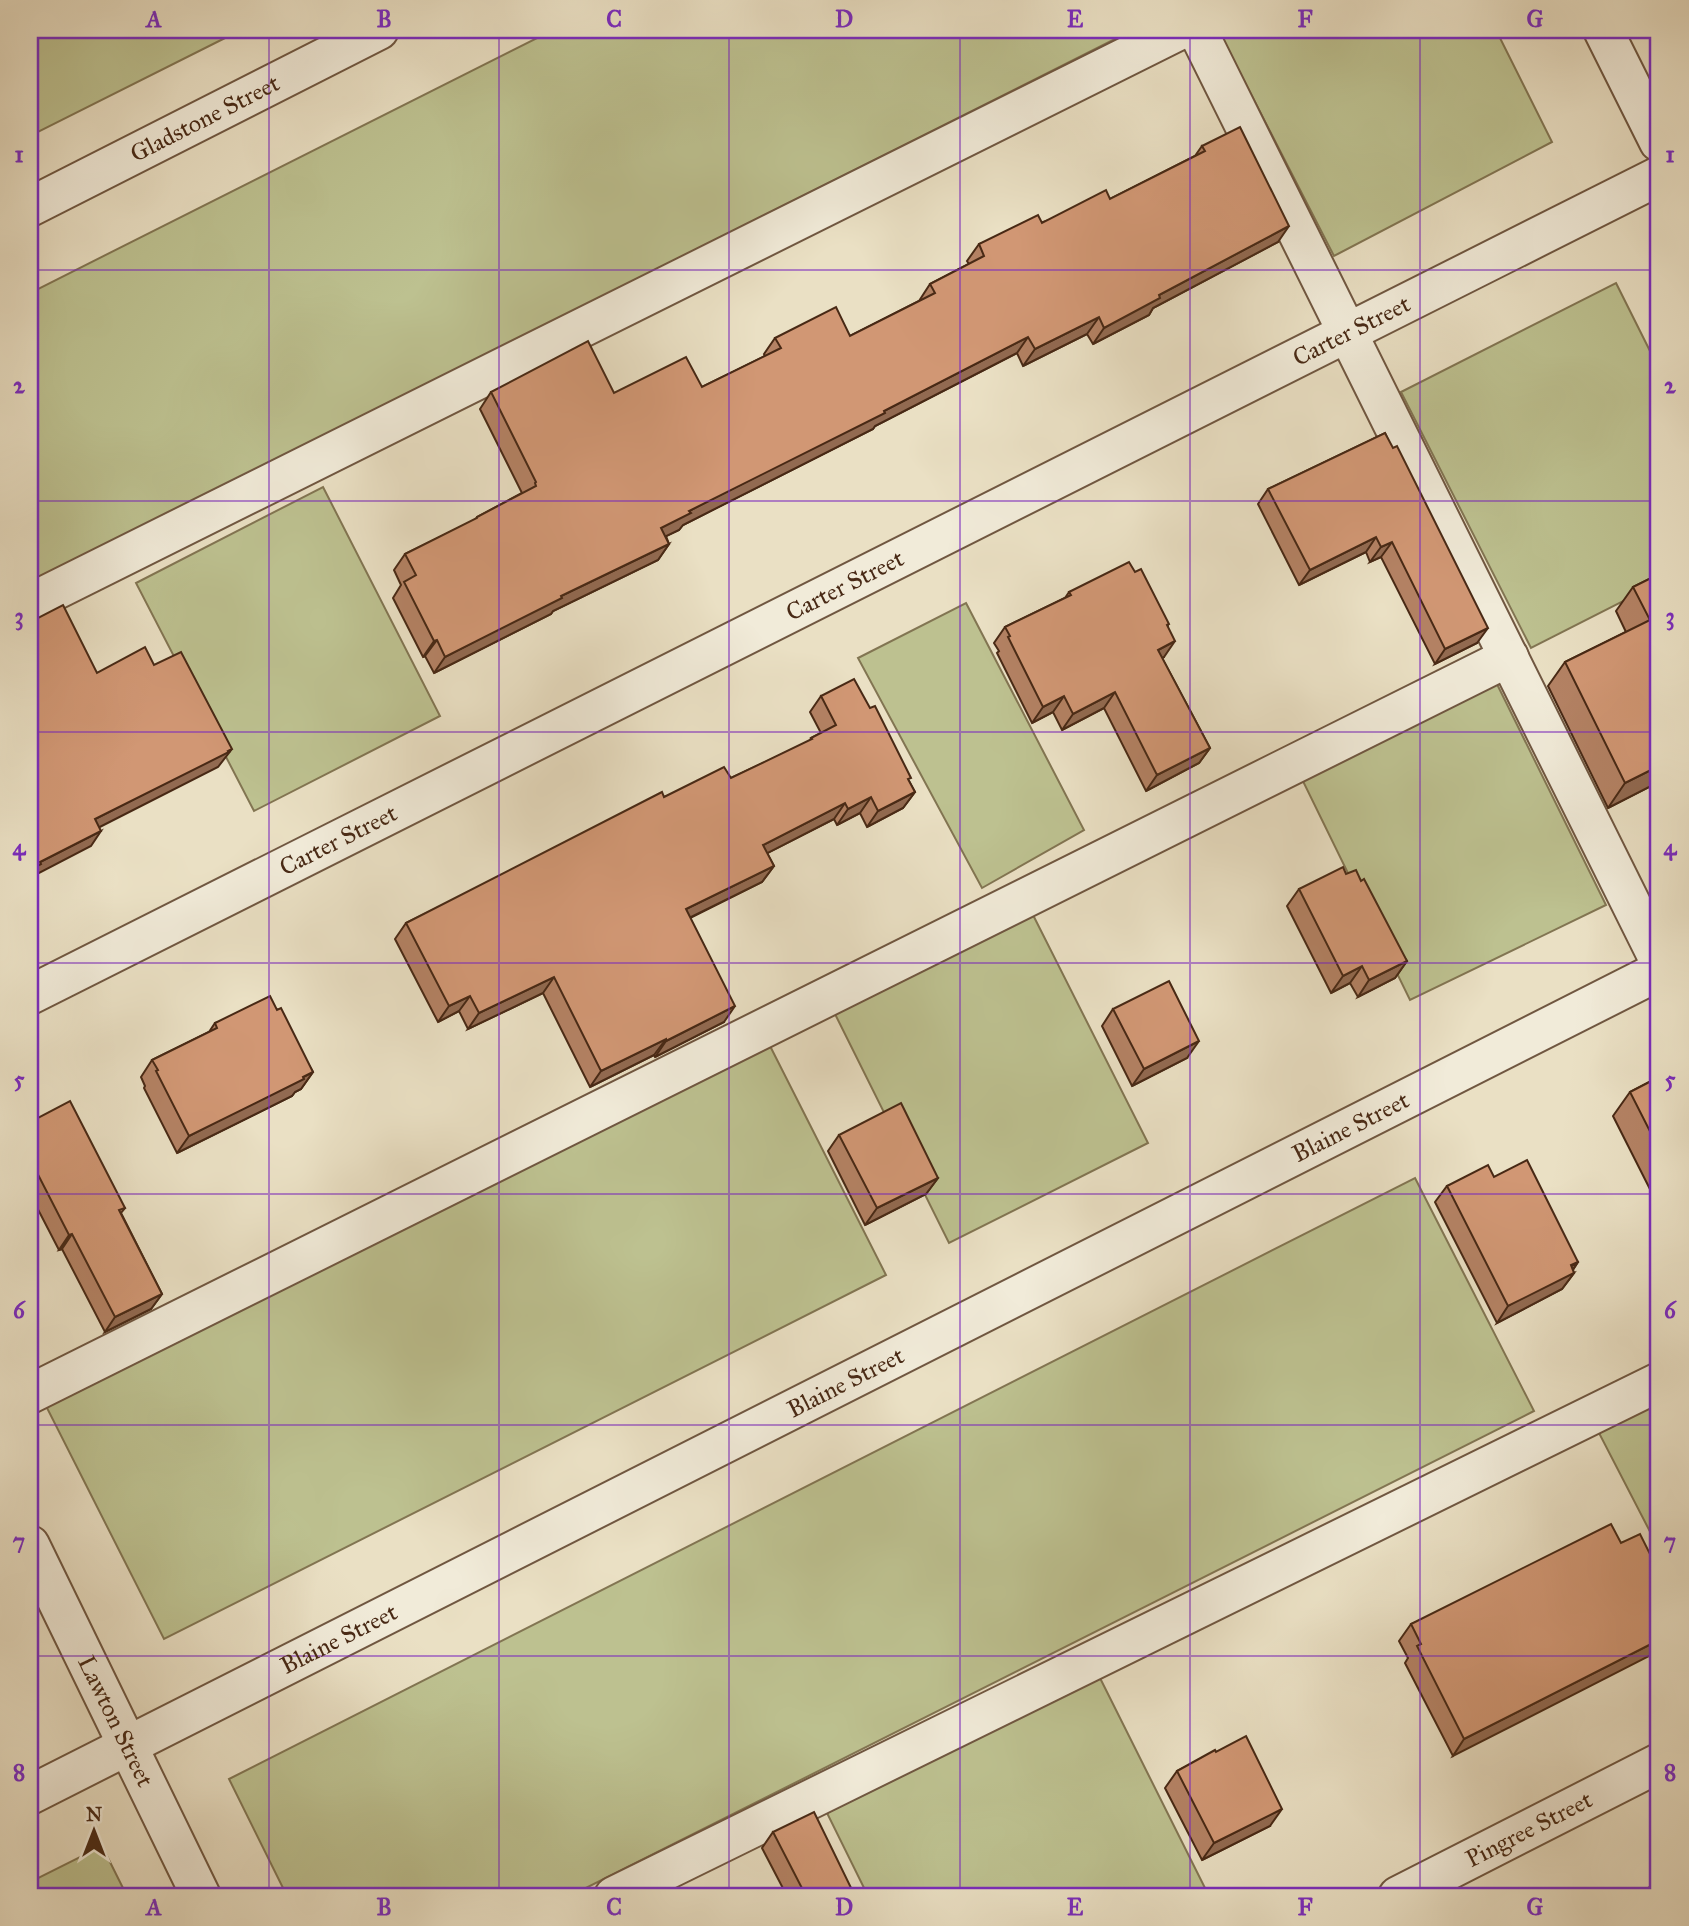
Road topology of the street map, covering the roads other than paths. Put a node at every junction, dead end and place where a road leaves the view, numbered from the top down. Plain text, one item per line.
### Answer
1 (379, 30) edge
2 (1180, 30) edge
3 (1197, 30) edge
4 (1604, 30) edge
5 (1659, 142) edge
6 (1659, 176) edge
7 (30, 207) edge
8 (1348, 333) junction
9 (30, 603) edge
10 (1508, 657) junction
11 (1659, 960) edge
12 (1659, 971) edge
13 (30, 995) edge
14 (1659, 1382) edge
15 (30, 1394) edge
16 (30, 1545) edge
17 (127, 1747) junction
18 (1659, 1763) edge
19 (30, 1795) edge
20 (201, 1896) edge
21 (614, 1896) edge
22 (1398, 1896) edge

1 - 7 street, Gladstone Street
2 - 9 street
3 - 8 street
4 - 5 street
6 - 8 street, Carter Street
8 - 10 street
8 - 13 street, Carter Street
10 - 11 street
10 - 15 street
12 - 17 street, Blaine Street
14 - 21 street
16 - 17 street, Lawton Street
17 - 19 street, Blaine Street
17 - 20 street, Lawton Street
18 - 22 street, Pingree Street

